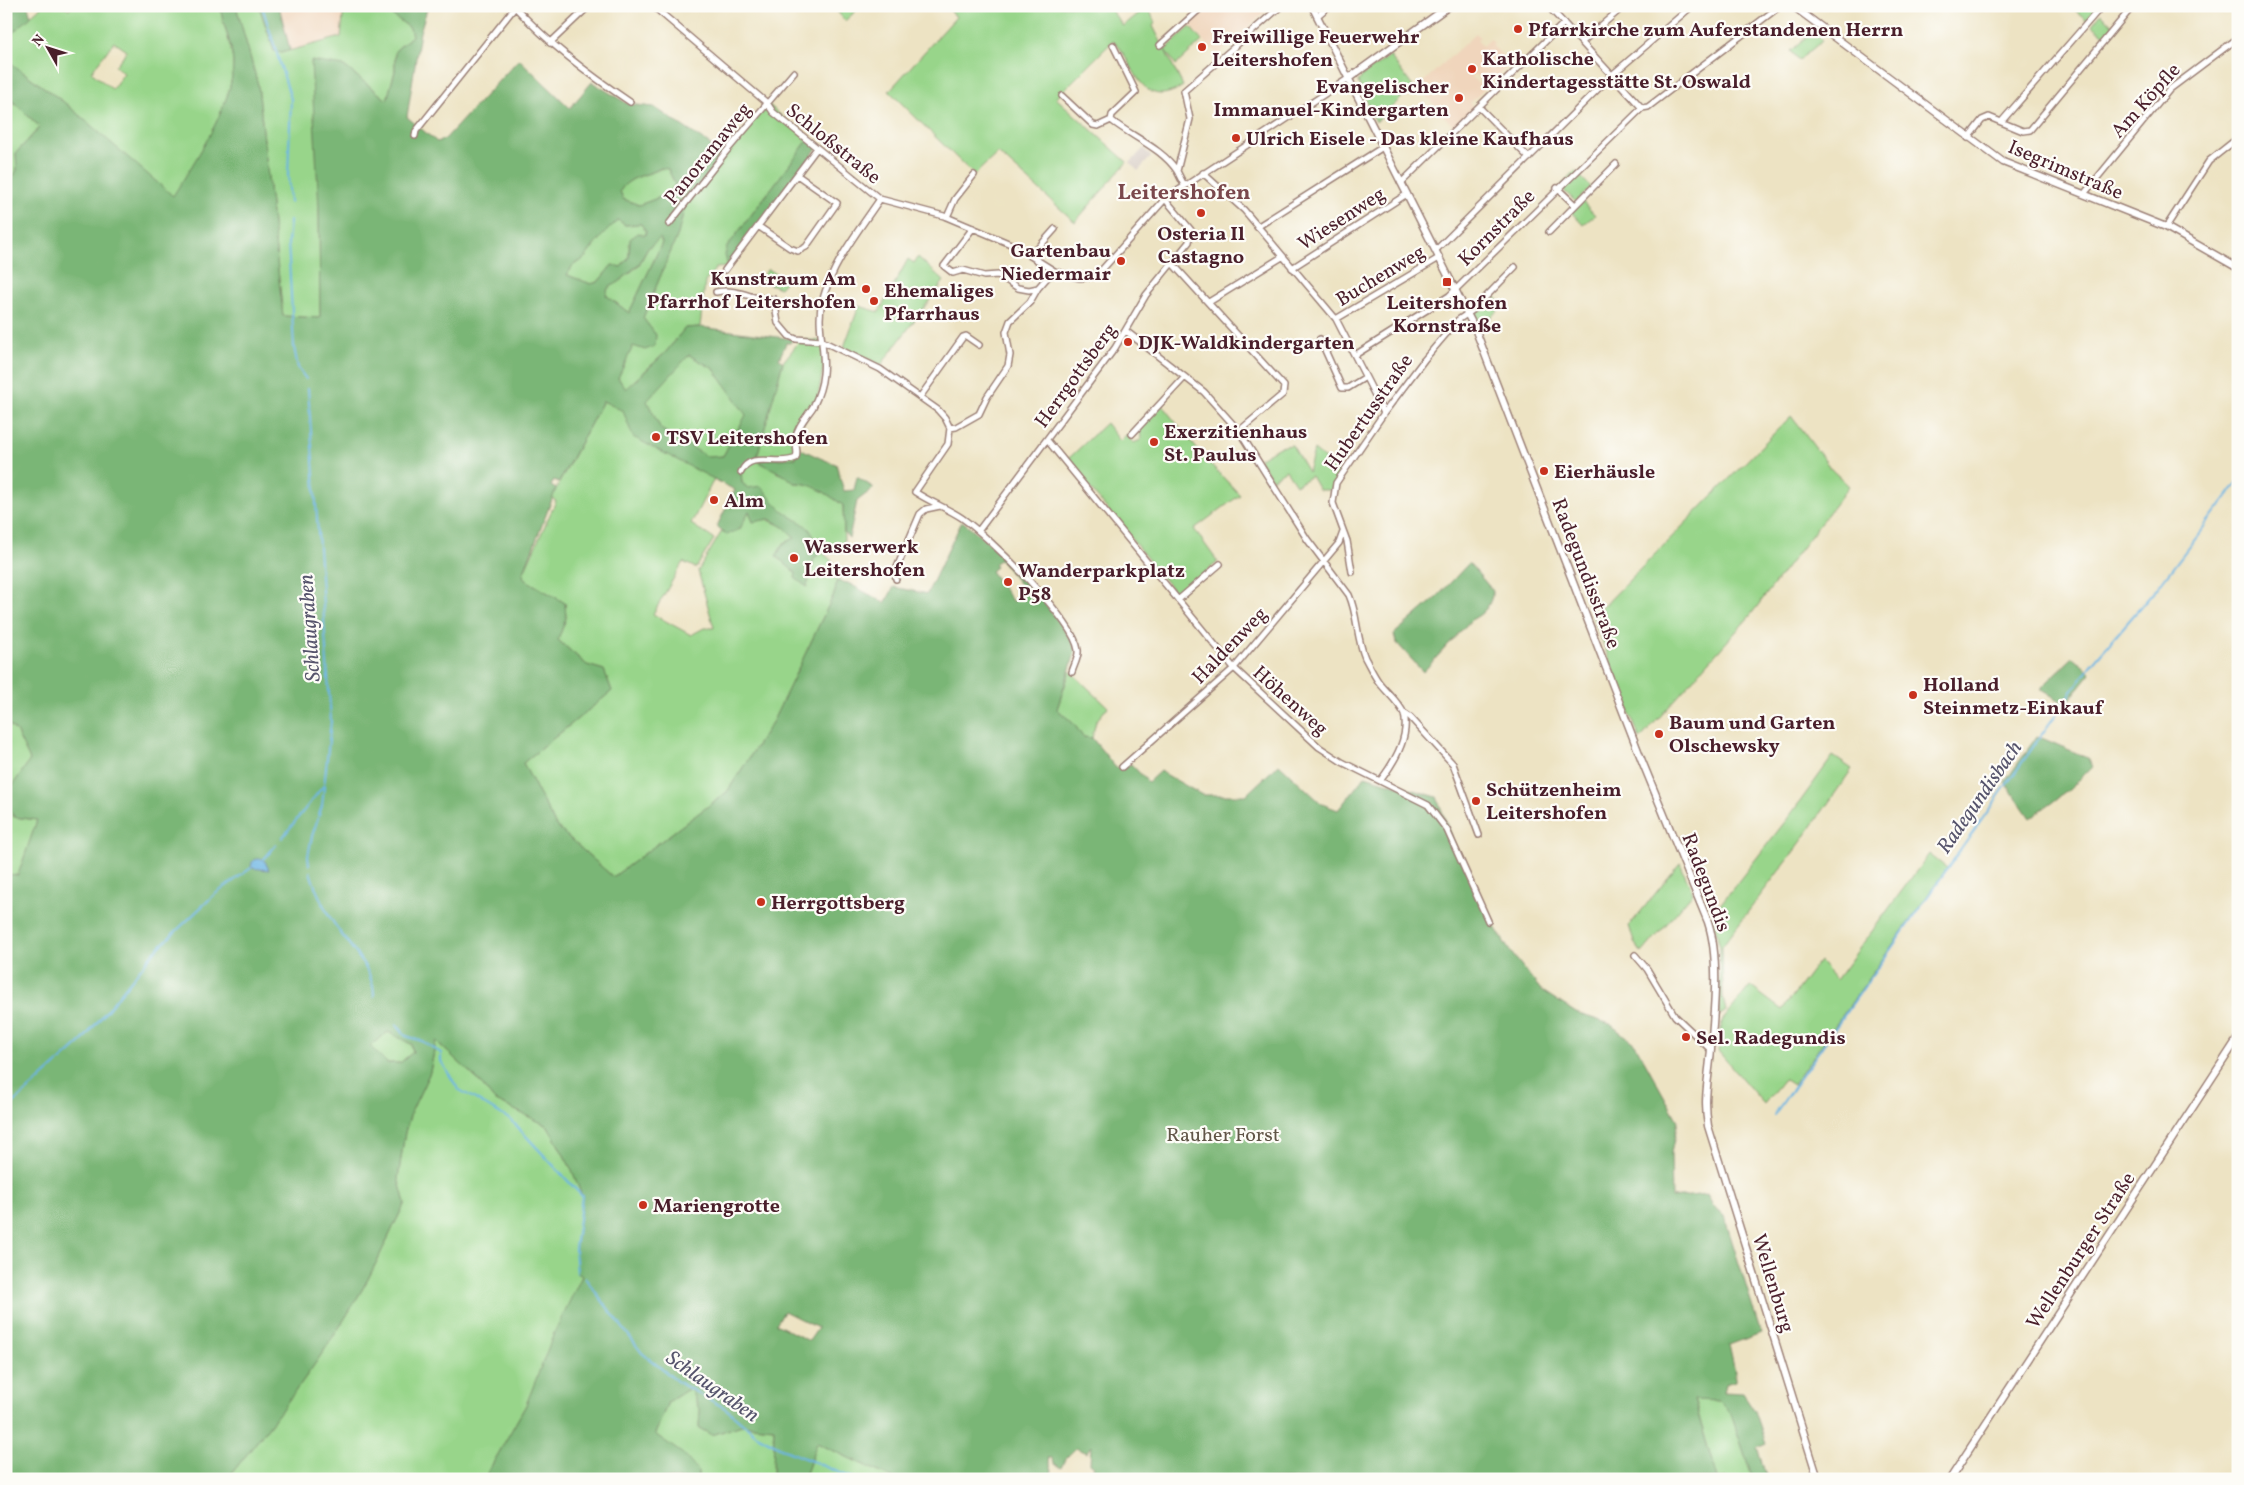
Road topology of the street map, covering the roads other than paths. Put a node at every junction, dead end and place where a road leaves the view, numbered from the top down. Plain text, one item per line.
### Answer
1 (589, 6) edge
2 (653, 6) edge
3 (1203, 6) edge
4 (1281, 6) edge
5 (1312, 6) edge
6 (1329, 6) edge
7 (1449, 6) edge
8 (1548, 6) edge
9 (1624, 6) edge
10 (1692, 6) edge
11 (1780, 6) edge
12 (1793, 6) edge
13 (2102, 6) edge
14 (2133, 6) edge
15 (515, 7) edge
16 (1317, 16) junction
17 (1564, 24) junction
18 (2238, 38) edge
19 (1582, 42) junction
20 (550, 43) junction
21 (1113, 45) dead end
22 (1160, 45) dead end
23 (794, 72) dead end
24 (1612, 75) junction
25 (1349, 78) junction
26 (1062, 96) dead end
27 (630, 102) dead end
28 (766, 103) junction
29 (1479, 107) junction
30 (1642, 108) junction
31 (1111, 120) junction
32 (2002, 121) junction
33 (415, 136) dead end
34 (1968, 138) junction
35 (2238, 138) edge
36 (1383, 147) junction
37 (817, 148) junction
38 (1529, 158) junction
39 (1616, 164) dead end
40 (1177, 171) junction
41 (1203, 173) junction
42 (797, 175) junction
43 (974, 175) dead end
44 (1401, 183) junction
45 (1184, 185) junction
46 (1557, 188) junction
47 (1407, 194) junction
48 (2084, 194) junction
49 (880, 199) junction
50 (1165, 199) junction
51 (1576, 205) junction
52 (946, 217) junction
53 (669, 222) dead end
54 (758, 226) junction
55 (1257, 227) junction
56 (2166, 227) junction
57 (974, 228) junction
58 (1055, 228) dead end
59 (1549, 232) dead end
60 (1436, 250) junction
61 (1031, 256) junction
62 (1282, 257) junction
63 (1439, 258) junction
64 (1172, 263) junction
65 (1515, 267) dead end
66 (1292, 268) junction
67 (2238, 268) edge
68 (725, 270) dead end
69 (1053, 271) junction
70 (1038, 288) junction
71 (1455, 289) junction
72 (716, 292) dead end
73 (1209, 302) junction
74 (1467, 314) junction
75 (1336, 319) junction
76 (1126, 331) junction
77 (1320, 339) dead end
78 (822, 341) junction
79 (979, 345) dead end
80 (1355, 355) junction
81 (1185, 376) junction
82 (1364, 378) junction
83 (920, 397) junction
84 (1384, 413) junction
85 (950, 428) junction
86 (1239, 431) junction
87 (1132, 434) dead end
88 (1047, 440) junction
89 (740, 472) dead end
90 (940, 506) junction
91 (979, 530) junction
92 (1344, 530) junction
93 (1324, 561) junction
94 (1220, 564) dead end
95 (1352, 572) dead end
96 (896, 579) dead end
97 (1178, 600) junction
98 (1234, 668) junction
99 (1072, 672) dead end
100 (1404, 713) junction
101 (1642, 761) joint
102 (1122, 767) dead end
103 (1380, 781) junction
104 (1479, 835) dead end
105 (1488, 921) dead end
106 (1635, 955) dead end
107 (2238, 1038) edge
108 (1711, 1050) junction
109 (1705, 1096) joint
110 (1818, 1479) edge
111 (1950, 1479) edge

1 - 20 street
2 - 28 street, Schloßstraße
3 - 22 street
4 - 40 street
5 - 16 street, Radegundisstraße
6 - 16 street
7 - 25 street
8 - 17 street
9 - 19 street
10 - 24 street
11 - 30 street, Kornstraße
12 - 34 street, Isegrimstraße
13 - 32 street
14 - 32 street
15 - 20 street
15 - 33 street
16 - 25 street, Radegundisstraße
17 - 19 street
17 - 29 street
18 - 48 street, Am Köpfle
19 - 24 street
20 - 27 street
21 - 31 street
23 - 28 street, Panoramaweg
24 - 30 street
24 - 38 street
25 - 36 street, Radegundisstraße
25 - 41 street
26 - 31 street
28 - 37 street, Schloßstraße
28 - 53 street, Panoramaweg
29 - 38 street
29 - 44 street
30 - 46 street, Kornstraße
31 - 40 street
32 - 34 street
34 - 48 street, Isegrimstraße
35 - 56 street
36 - 44 street, Radegundisstraße
36 - 55 street
37 - 42 street
37 - 49 street, Schloßstraße
38 - 60 street
39 - 51 street, Kornstraße
40 - 45 street
41 - 45 street
41 - 55 street
42 - 54 street
42 - 54 street
43 - 52 street
44 - 47 street, Radegundisstraße
45 - 50 street
46 - 51 street, Kornstraße
46 - 71 street, Kornstraße
47 - 60 street, Radegundisstraße
47 - 66 street, Wiesenweg
48 - 56 street, Isegrimstraße
49 - 52 street, Schloßstraße
49 - 78 street
50 - 64 street, Herrgottsberg
50 - 69 street, Schloßstraße
51 - 59 street, Kornstraße
52 - 57 street, Schloßstraße
54 - 68 street
55 - 62 street
56 - 67 street, Isegrimstraße
57 - 61 street, Schloßstraße
57 - 70 street
58 - 61 street
60 - 63 street, Radegundisstraße
61 - 69 street, Schloßstraße
62 - 66 street
62 - 73 street
63 - 71 street, Radegundisstraße
63 - 75 street, Buchenweg
64 - 73 street
64 - 76 street, Herrgottsberg
65 - 74 street
66 - 75 street
69 - 70 street
70 - 85 street
71 - 74 street, Radegundisstraße
71 - 80 street, Kornstraße
72 - 78 street
73 - 86 street
74 - 84 street, Hubertusstraße
74 - 101 street, Radegundisstraße
75 - 80 street
76 - 81 street
76 - 88 street, Herrgottsberg
77 - 82 street
78 - 83 street
78 - 89 street
79 - 83 street
80 - 82 street
81 - 86 street
81 - 87 street
82 - 84 street
83 - 85 street
84 - 92 street, Hubertusstraße
85 - 90 street
86 - 93 street
88 - 91 street, Herrgottsberg
88 - 97 street, Höhenweg
90 - 91 street
90 - 96 street
91 - 99 street
92 - 93 street, Haldenweg
92 - 95 street, Hubertusstraße
93 - 98 street, Haldenweg
93 - 100 street
94 - 97 street
97 - 98 street, Höhenweg
98 - 102 street, Haldenweg
98 - 103 street, Höhenweg
100 - 103 street
100 - 104 street
101 - 108 street, Radegundis
103 - 105 street, Höhenweg
106 - 108 street
107 - 111 street, Wellenburger Straße
108 - 109 street, Radegundis
109 - 110 street, Wellenburg

